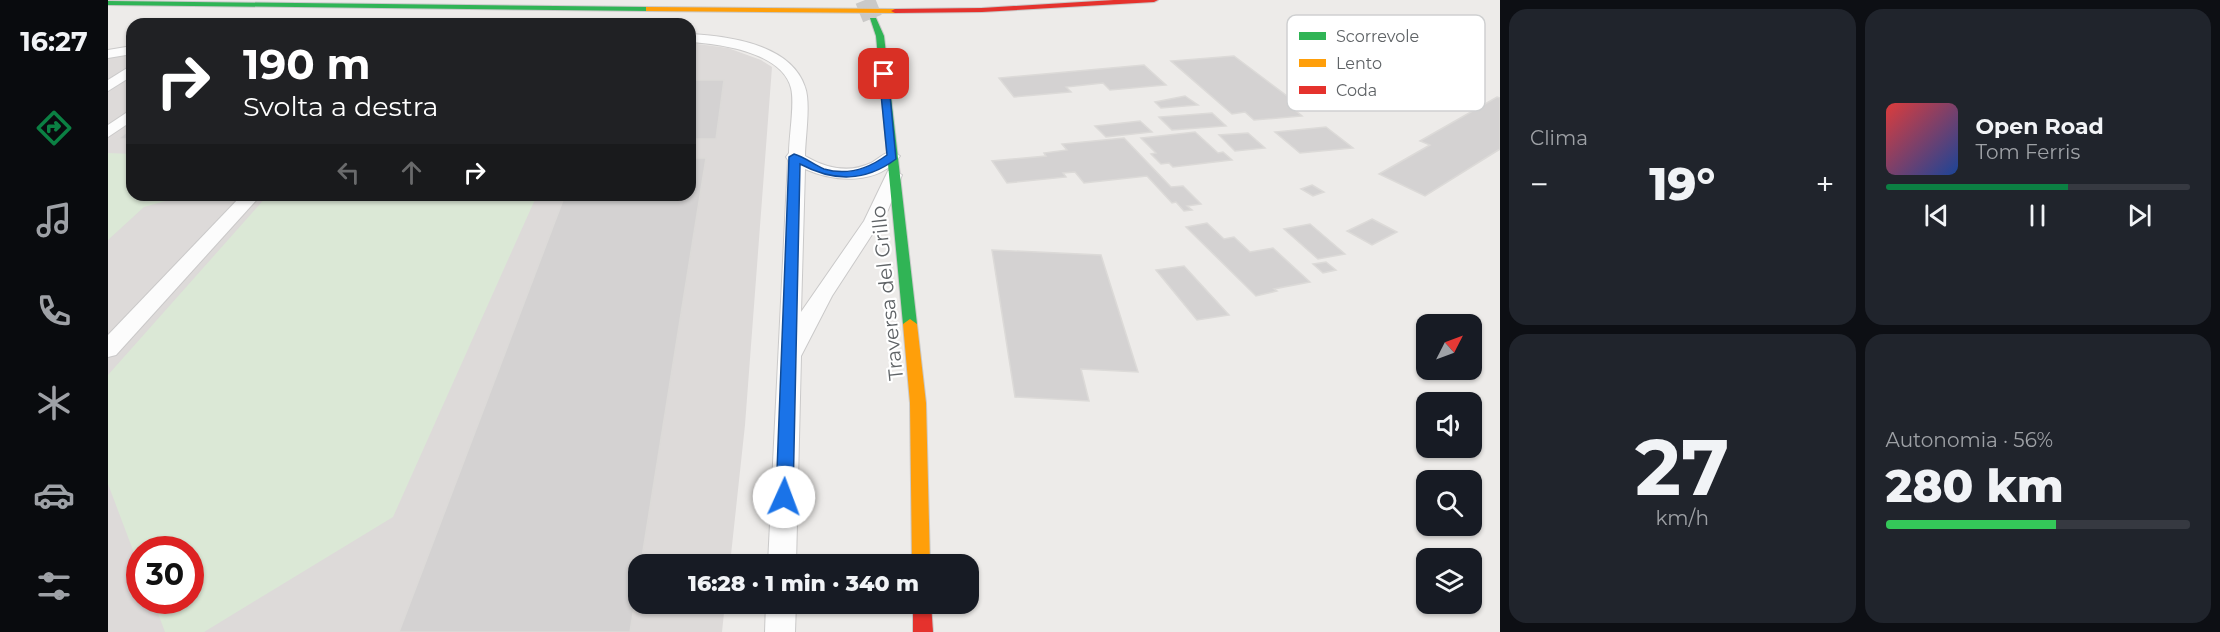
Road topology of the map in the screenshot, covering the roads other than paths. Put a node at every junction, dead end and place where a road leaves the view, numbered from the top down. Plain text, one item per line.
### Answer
1 (804, 0) edge
2 (992, 0) edge
3 (1154, 0) edge
4 (108, 3) edge
5 (873, 20) tunnel mouth
6 (696, 39) edge
7 (126, 51) edge
8 (108, 54) edge
9 (126, 74) edge
10 (108, 87) edge
11 (126, 118) edge
12 (108, 132) edge
13 (794, 157) junction
14 (893, 165) junction
15 (246, 201) edge
16 (108, 349) edge
17 (788, 363) junction
18 (782, 554) edge
19 (921, 554) edge
20 (922, 614) edge
21 (923, 632) edge

1 - 2 main road
3 - 4 main road
5 - 14 main road, Traversa del Grillo
6 - 13 street
7 - 8 street
9 - 10 street
11 - 12 street
13 - 14 street
13 - 17 street
14 - 17 street
14 - 19 main road, Traversa del Grillo
15 - 16 street
17 - 18 street
20 - 21 main road

